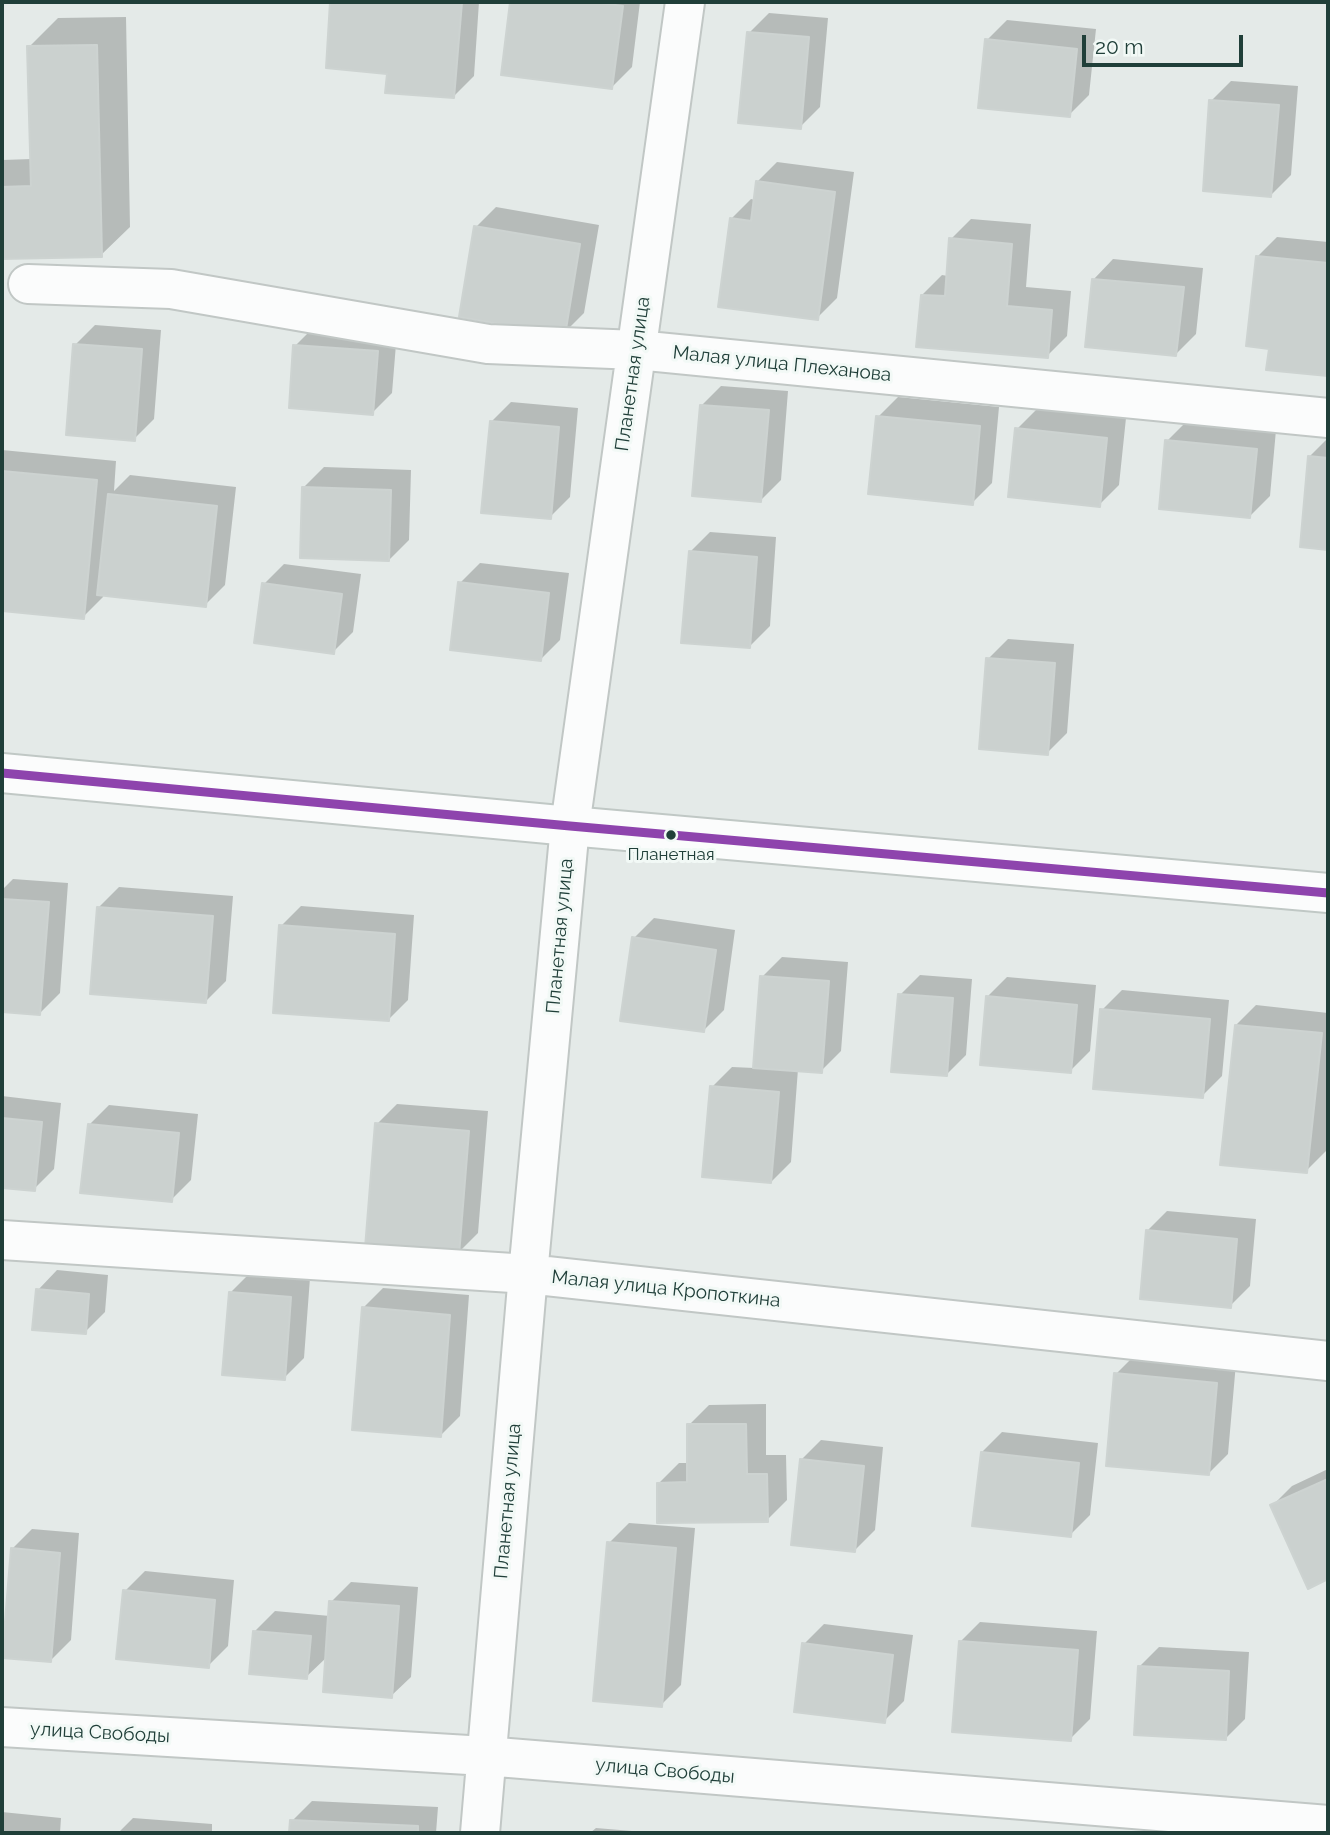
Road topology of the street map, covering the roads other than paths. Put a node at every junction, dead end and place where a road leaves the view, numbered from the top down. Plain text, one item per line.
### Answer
1 (685, 2) edge
2 (29, 284) dead end
3 (637, 350) junction
4 (1328, 418) edge
5 (2, 772) edge
6 (570, 826) junction
7 (1328, 893) edge
8 (2, 1240) edge
9 (528, 1273) junction
10 (1328, 1361) edge
11 (2, 1727) edge
12 (485, 1756) junction
13 (1328, 1825) edge
14 (480, 1833) edge

1 - 3 street, Планетная улица
2 - 3 street, Малая улица Плеханова
3 - 4 street, Малая улица Плеханова
3 - 6 street, Планетная улица
5 - 6 street
6 - 7 street
6 - 9 street, Планетная улица
8 - 9 street, Малая улица Кропоткина
9 - 10 street, Малая улица Кропоткина
9 - 12 street, Планетная улица
11 - 12 street, улица Свободы
12 - 13 street, улица Свободы
12 - 14 street, Планетная улица

